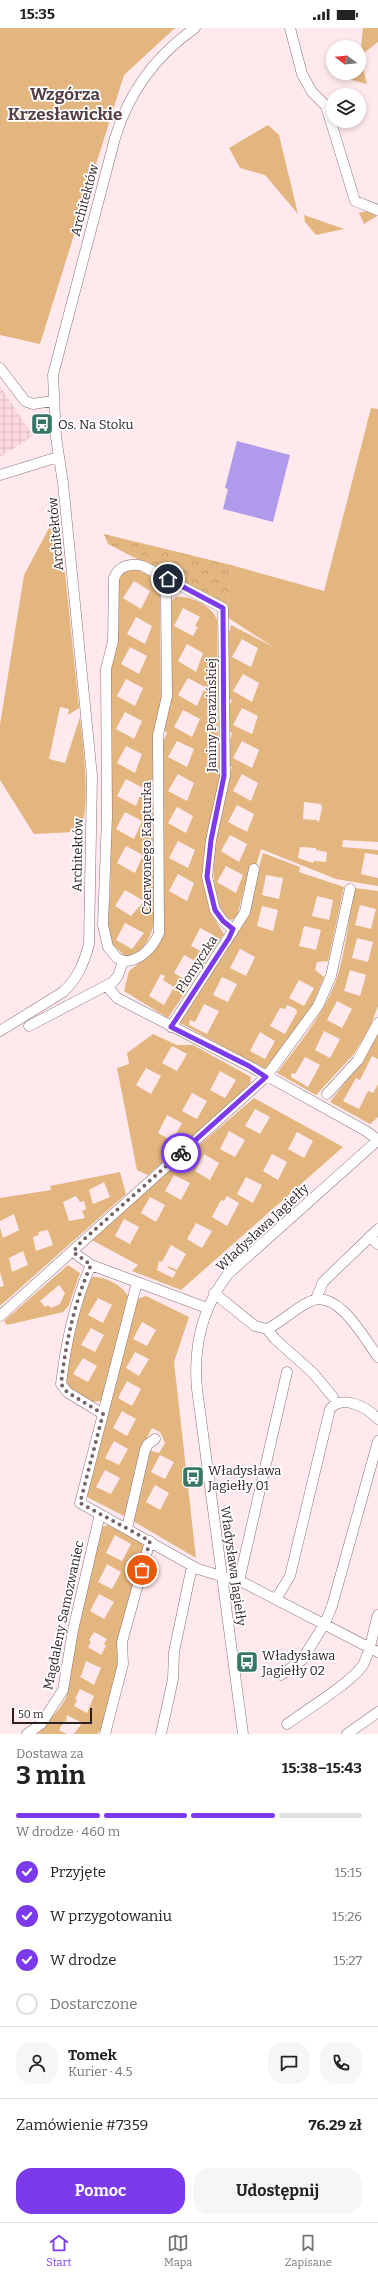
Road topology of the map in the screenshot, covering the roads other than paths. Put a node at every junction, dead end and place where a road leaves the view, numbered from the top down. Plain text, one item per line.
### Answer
1 (195, 28) edge
2 (290, 28) edge
3 (378, 210) edge
4 (0, 368) edge
5 (52, 401) junction
6 (58, 457) junction
7 (0, 475) edge
8 (161, 575) junction
9 (185, 588) junction
10 (166, 597) junction
11 (254, 869) dead end
12 (350, 889) dead end
13 (233, 929) junction
14 (123, 961) junction
15 (107, 986) junction
16 (378, 1023) edge
17 (29, 1026) dead end
18 (171, 1027) junction
19 (0, 1032) edge
20 (266, 1077) junction
21 (327, 1094) dead end
22 (378, 1140) edge
23 (378, 1230) edge
24 (369, 1237) junction
25 (378, 1244) edge
26 (73, 1252) junction
27 (91, 1265) junction
28 (137, 1282) junction
29 (214, 1293) junction
30 (316, 1299) junction
31 (207, 1308) junction
32 (0, 1316) edge
33 (267, 1329) junction
34 (378, 1357) edge
35 (287, 1372) dead end
36 (333, 1397) dead end
37 (103, 1414) junction
38 (378, 1419) edge
39 (155, 1440) dead end
40 (378, 1441) edge
41 (100, 1514) junction
42 (127, 1528) junction
43 (150, 1541) junction
44 (192, 1566) junction
45 (221, 1576) junction
46 (239, 1581) junction
47 (276, 1599) junction
48 (378, 1614) edge
49 (325, 1623) junction
50 (369, 1647) junction
51 (378, 1652) edge
52 (281, 1675) dead end
53 (378, 1712) edge
54 (287, 1724) dead end
55 (27, 1734) edge
56 (104, 1734) edge
57 (161, 1734) edge
58 (243, 1734) edge
59 (347, 1734) edge

1 - 5 street, Architektów
2 - 3 street
4 - 5 street
5 - 6 street, Architektów
6 - 7 street
6 - 19 street, Architektów
8 - 9 street, Janiny Porazińskiej
8 - 10 street, Czerwonego Kapturka
8 - 14 street, Janiny Porazińskiej
9 - 10 street
9 - 13 street, Janiny Porazińskiej
10 - 14 street, Czerwonego Kapturka
11 - 13 street, Płomyczka
12 - 20 street
13 - 18 street, Płomyczka
14 - 15 street
15 - 17 street
15 - 18 street
16 - 21 street
18 - 20 street
20 - 22 street
20 - 26 street
22 - 29 street, Władysława Jagiełły
23 - 24 street
24 - 25 street
24 - 30 street
26 - 27 street
26 - 32 street
27 - 28 street
27 - 37 street
28 - 31 street
28 - 37 street
29 - 31 street, Władysława Jagiełły
29 - 33 street
30 - 33 street
30 - 34 street
31 - 45 street, Władysława Jagiełły
33 - 36 street
35 - 46 street
37 - 41 street
38 - 47 street
39 - 42 street
40 - 49 street
41 - 42 street
41 - 55 street, Magdaleny Samozwaniec
42 - 43 street
43 - 44 street
43 - 56 street
44 - 45 street
44 - 57 street
45 - 46 street
45 - 58 street, Władysława Jagiełły
46 - 47 street
47 - 49 street
48 - 50 street
49 - 50 street
49 - 52 street
50 - 51 street
50 - 54 street
53 - 59 street

